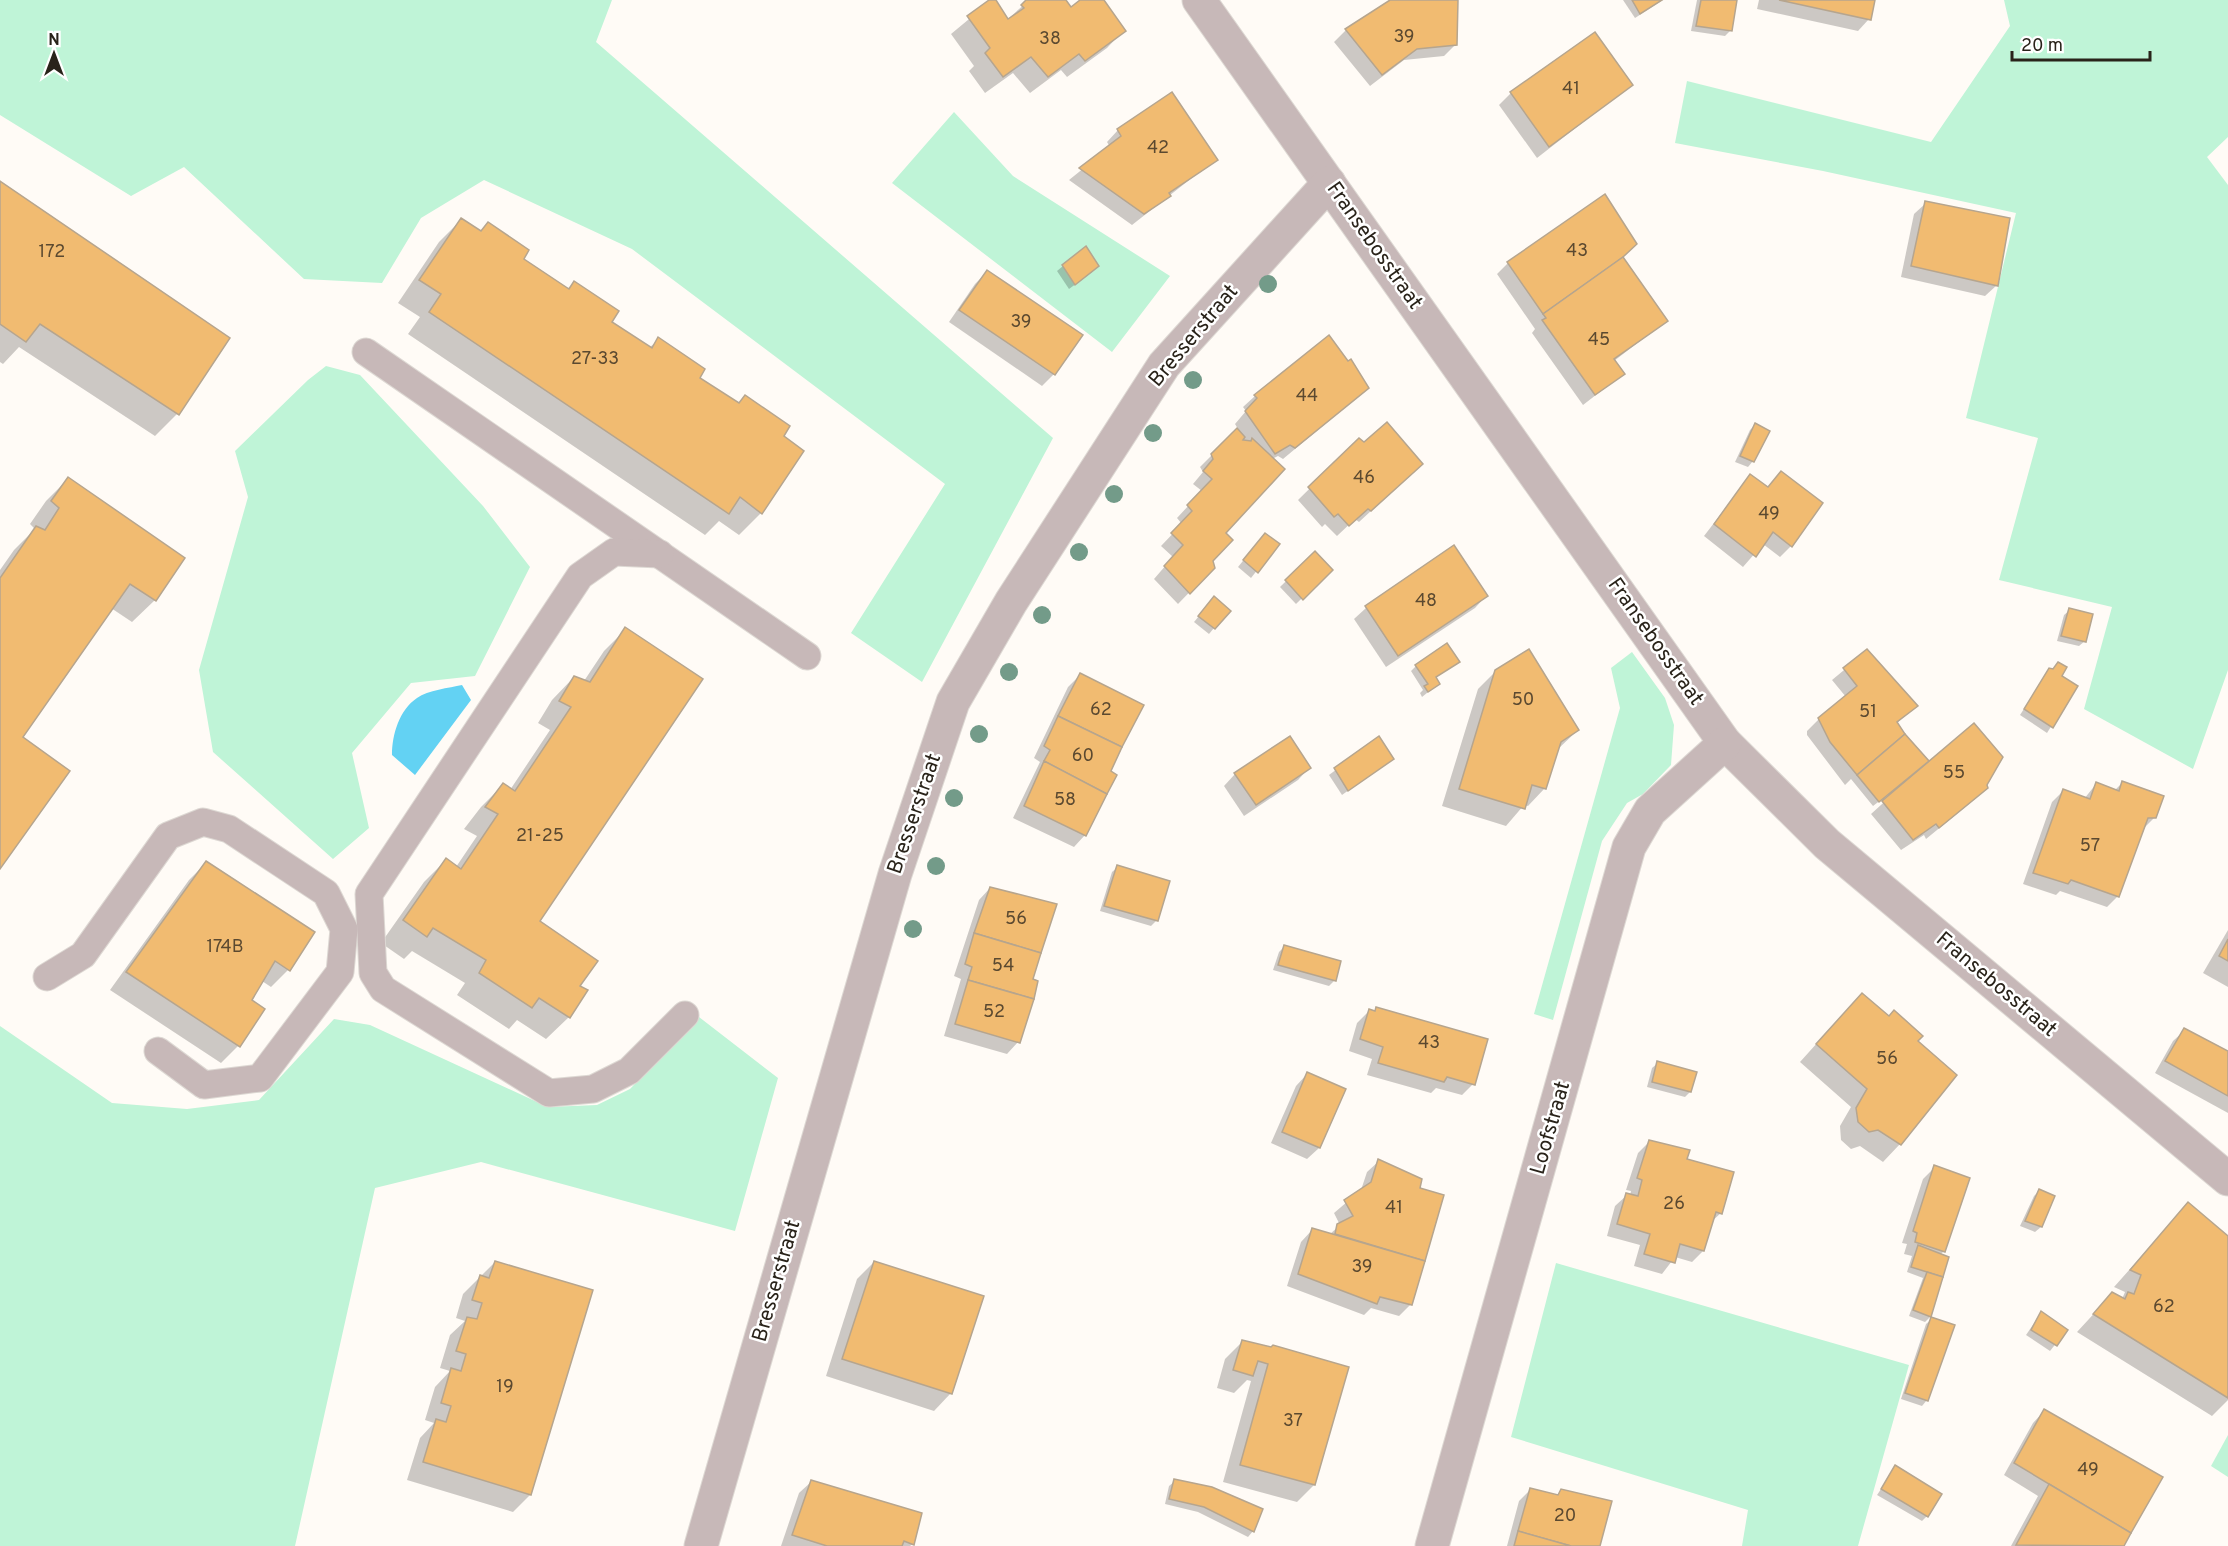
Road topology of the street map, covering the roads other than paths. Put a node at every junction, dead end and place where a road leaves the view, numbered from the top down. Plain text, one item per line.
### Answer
1 (1199, 0) edge
2 (1329, 183) junction
3 (366, 352) dead end
4 (660, 554) junction
5 (807, 656) dead end
6 (1725, 743) junction
7 (47, 977) dead end
8 (685, 1015) dead end
9 (158, 1051) dead end
10 (2228, 1179) edge
11 (701, 1546) edge
12 (1432, 1546) edge

1 - 2 street, Fransebosstraat
2 - 6 street, Fransebosstraat
2 - 11 street, Bresserstraat
3 - 4 lane
4 - 5 lane
4 - 8 lane
6 - 10 street, Fransebosstraat
6 - 12 street, Loofstraat
7 - 9 lane

